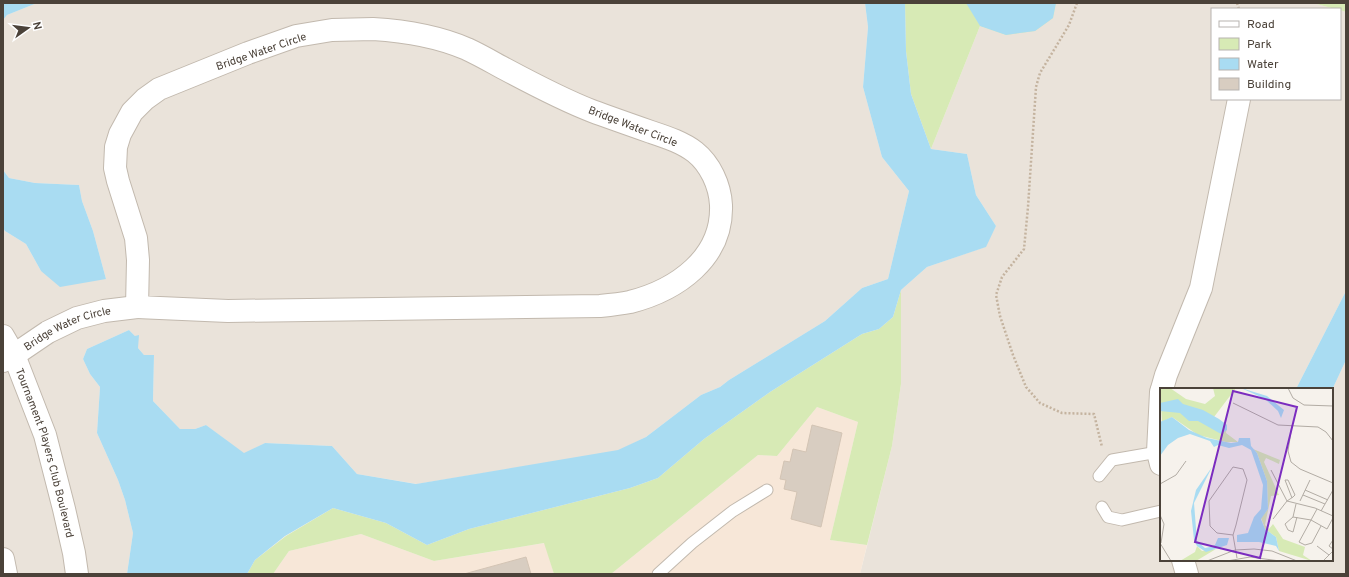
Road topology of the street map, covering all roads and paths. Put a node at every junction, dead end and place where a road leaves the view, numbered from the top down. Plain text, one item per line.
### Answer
1 (1077, 3) edge
2 (1239, 100) edge
3 (137, 307) junction
4 (3, 336) edge
5 (8, 358) edge
6 (1162, 388) edge
7 (1160, 458) edge
8 (1112, 460) junction
9 (1099, 476) dead end
10 (767, 490) dead end
11 (1102, 507) dead end
12 (1160, 511) edge
13 (3, 559) edge
14 (6, 574) edge
15 (77, 574) edge
16 (658, 574) edge

1 - 8 path
2 - 6 street
3 - 3 street, Bridge Water Circle
3 - 5 street, Bridge Water Circle
4 - 5 street, Tournament Players Club Boulevard
5 - 15 street, Tournament Players Club Boulevard
7 - 8 lane
8 - 9 lane
10 - 16 lane
11 - 12 lane
13 - 14 street

